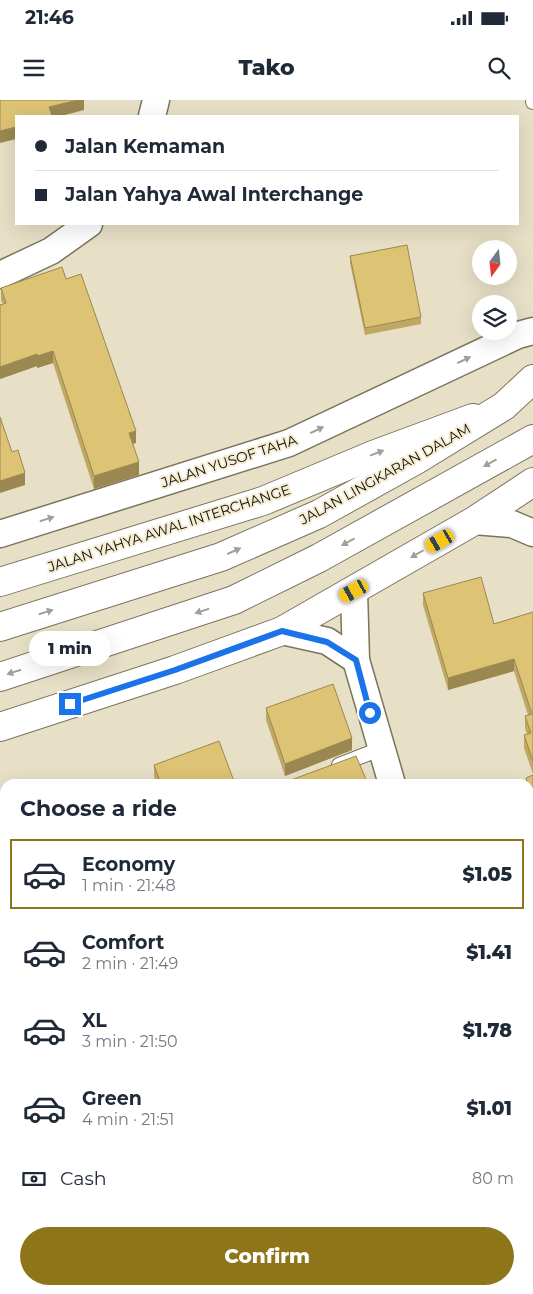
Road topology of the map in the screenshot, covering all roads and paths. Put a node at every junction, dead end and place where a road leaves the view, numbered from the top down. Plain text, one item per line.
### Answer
1 (156, 100) edge
2 (152, 115) edge
3 (88, 225) edge
4 (0, 275) edge
5 (533, 331) edge
6 (533, 379) edge
7 (504, 406) junction
8 (533, 439) edge
9 (533, 482) edge
10 (474, 521) junction
11 (533, 533) edge
12 (0, 534) edge
13 (0, 582) edge
14 (354, 591) junction
15 (0, 627) edge
16 (282, 631) junction
17 (356, 660) junction
18 (0, 677) edge
19 (0, 727) edge
20 (380, 749) junction
21 (326, 770) edge
22 (390, 779) edge

1 - 2 street
3 - 4 street
12 -> 5 street, JALAN YUSOF TAHA
6 - 7 main road, JALAN LINGKARAN DALAM
13 -> 7 main road, JALAN YAHYA AWAL INTERCHANGE
15 -> 7 main road, JALAN LINGKARAN DALAM
8 -> 18 main road
9 - 10 main road
10 - 11 street
10 -> 14 main road
14 - 16 main road
14 - 17 street
16 - 17 street
16 - 19 main road
17 - 20 street
20 - 21 lane
20 - 22 street

